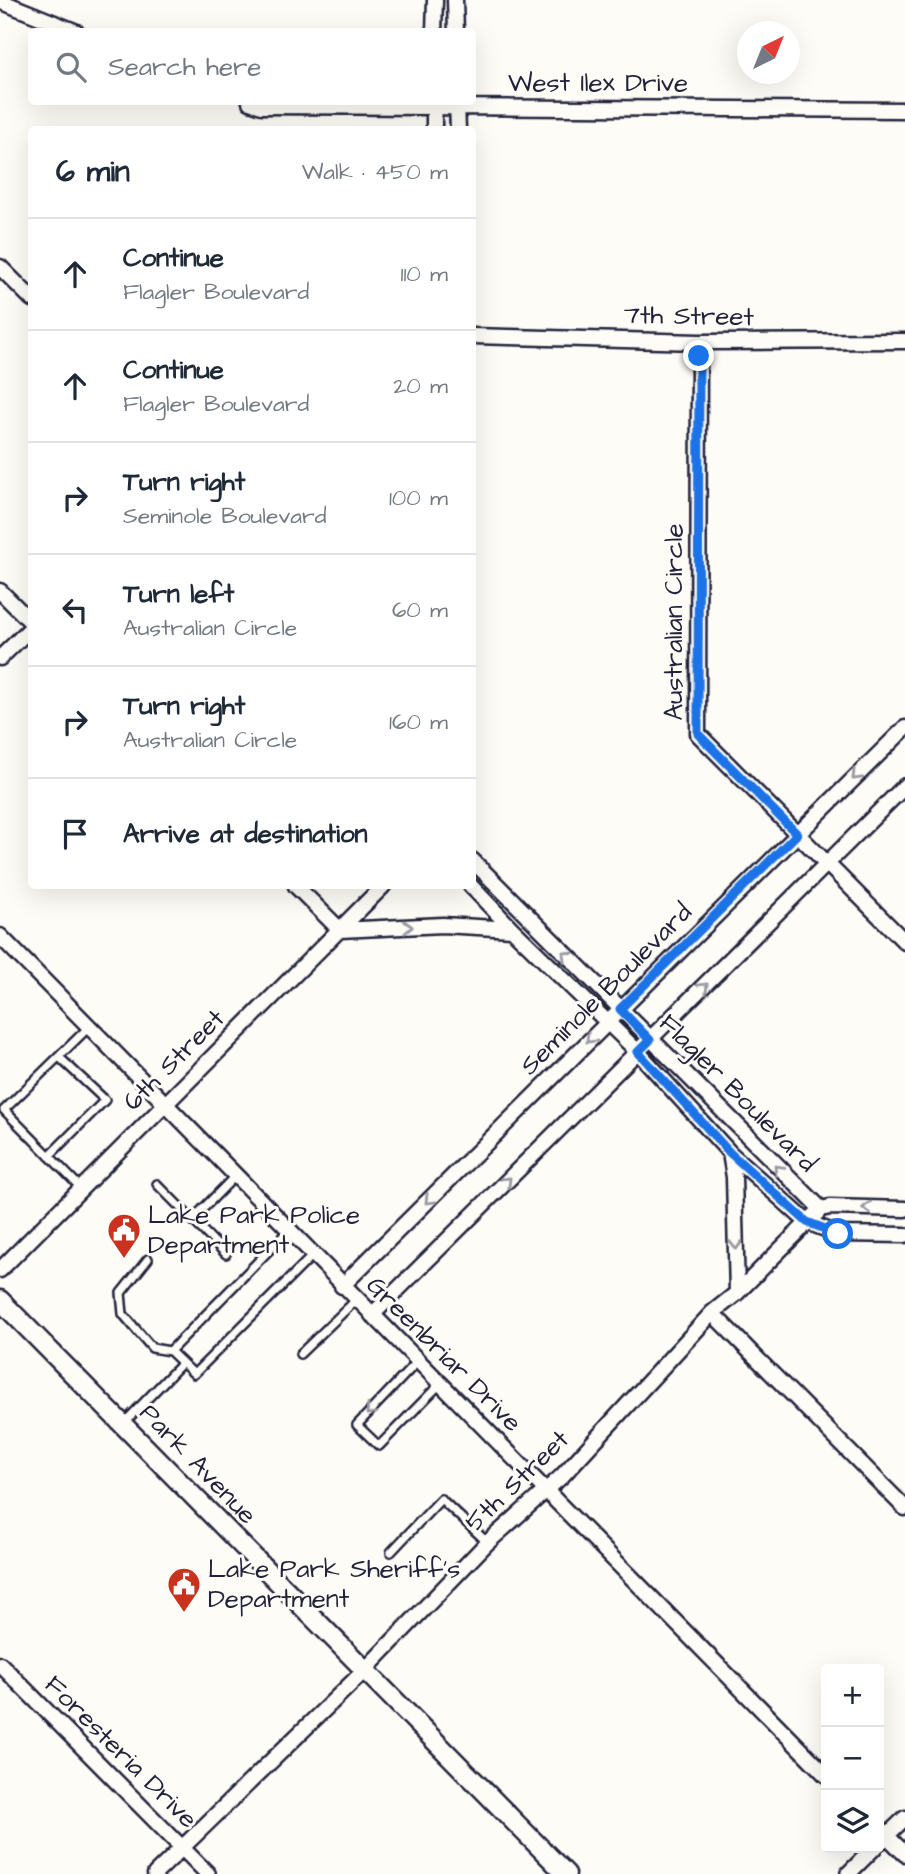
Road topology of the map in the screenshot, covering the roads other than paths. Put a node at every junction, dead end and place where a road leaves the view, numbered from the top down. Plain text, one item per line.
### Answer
1 (435, 0) edge
2 (455, 0) edge
3 (0, 1) edge
4 (67, 28) edge
5 (434, 28) edge
6 (456, 28) edge
7 (476, 104) edge
8 (259, 105) edge
9 (348, 105) edge
10 (434, 105) edge
11 (457, 105) edge
12 (905, 110) edge
13 (434, 126) edge
14 (458, 126) edge
15 (0, 267) edge
16 (28, 295) edge
17 (476, 337) edge
18 (905, 341) edge
19 (699, 342) junction
20 (0, 591) edge
21 (28, 621) edge
22 (28, 629) edge
23 (0, 658) edge
24 (905, 728) edge
25 (905, 786) edge
26 (797, 834) junction
27 (829, 863) junction
28 (476, 864) edge
29 (299, 889) edge
30 (380, 889) edge
31 (474, 889) edge
32 (512, 929) junction
33 (340, 930) junction
34 (0, 936) edge
35 (905, 942) edge
36 (620, 1009) junction
37 (608, 1022) junction
38 (90, 1026) junction
39 (650, 1040) junction
40 (638, 1052) junction
41 (59, 1057) junction
42 (166, 1103) junction
43 (730, 1153) junction
44 (49, 1156) junction
45 (236, 1175) junction
46 (157, 1184) dead end
47 (81, 1188) junction
48 (821, 1209) junction
49 (905, 1209) edge
50 (192, 1220) junction
51 (807, 1222) junction
52 (289, 1230) junction
53 (905, 1235) edge
54 (226, 1254) dead end
55 (313, 1255) junction
56 (148, 1259) dead end
57 (0, 1270) edge
58 (342, 1286) junction
59 (737, 1293) junction
60 (0, 1300) edge
61 (356, 1300) junction
62 (712, 1312) junction
63 (372, 1315) junction
64 (170, 1351) junction
65 (300, 1354) dead end
66 (417, 1362) junction
67 (182, 1363) junction
68 (440, 1384) junction
69 (123, 1424) junction
70 (545, 1489) junction
71 (905, 1508) edge
72 (487, 1543) junction
73 (391, 1552) dead end
74 (0, 1664) edge
75 (364, 1671) junction
76 (821, 1770) edge
77 (905, 1818) edge
78 (884, 1834) edge
79 (884, 1838) edge
80 (182, 1848) junction
81 (869, 1853) edge
82 (905, 1854) edge
83 (155, 1874) edge
84 (208, 1874) edge
85 (566, 1874) edge
86 (848, 1874) edge

1 - 5 street
2 - 6 street
3 - 4 street
7 - 12 street, West Ilex Drive
8 - 9 street, West Ilex Drive
10 - 13 street
11 - 14 street
15 - 16 street
17 - 19 street, 7th Street
18 - 19 street, 7th Street
19 - 26 street, Australian Circle
20 - 21 street
22 - 23 street
24 -> 26 street, Seminole Boulevard
25 - 27 street
26 - 27 street, Australian Circle
26 - 36 street, Seminole Boulevard
27 - 35 street, Australian Circle
39 -> 27 street
36 -> 28 street, Flagler Boulevard
29 - 33 street
30 - 33 street, 6th Street
31 - 32 street, Flagler Boulevard
33 -> 32 street
32 - 37 street, Flagler Boulevard
33 - 42 street, 6th Street
34 - 38 street, Greenbriar Drive
36 - 37 street, Seminole Boulevard
36 - 39 street, Flagler Boulevard
37 - 40 street, Flagler Boulevard
37 -> 58 street, Seminole Boulevard
38 - 41 lane
38 - 42 street, Greenbriar Drive
39 - 40 street
48 -> 39 street, Flagler Boulevard
40 - 43 street, Flagler Boulevard
63 -> 40 street
41 - 44 lane
41 - 44 lane
42 - 45 street, Greenbriar Drive
42 - 47 street, 6th Street
43 - 51 street, Flagler Boulevard
43 -> 59 street
44 - 47 lane
45 - 50 lane
45 - 52 street, Greenbriar Drive
46 - 50 lane
47 - 57 street, 6th Street
49 -> 48 street, Flagler Boulevard
48 - 51 street, 5th Street
50 - 54 lane
51 - 53 street, Flagler Boulevard
51 - 59 street, 5th Street
52 - 55 street, Greenbriar Drive
52 - 64 lane
55 - 58 street, Greenbriar Drive
55 - 67 lane
56 - 64 lane
58 - 61 street, Greenbriar Drive
59 - 62 street, 5th Street
60 - 69 street, Park Avenue
61 - 63 street, Greenbriar Drive
61 - 65 lane
62 - 70 street, 5th Street
62 - 71 street
63 - 66 street, Greenbriar Drive
64 - 67 lane
66 - 68 street, Greenbriar Drive
66 -> 68 lane
67 - 69 lane
68 - 70 street, Greenbriar Drive
69 - 75 street, Park Avenue
70 - 72 street, 5th Street
70 - 76 street, Greenbriar Drive
72 - 73 lane
72 - 75 street, 5th Street
74 - 80 street, Foresteria Drive
75 - 80 street, 5th Street
75 - 85 street, Park Avenue
77 - 78 street
79 - 82 street
80 - 83 street, 5th Street
80 - 84 street, Foresteria Drive
81 - 86 street

